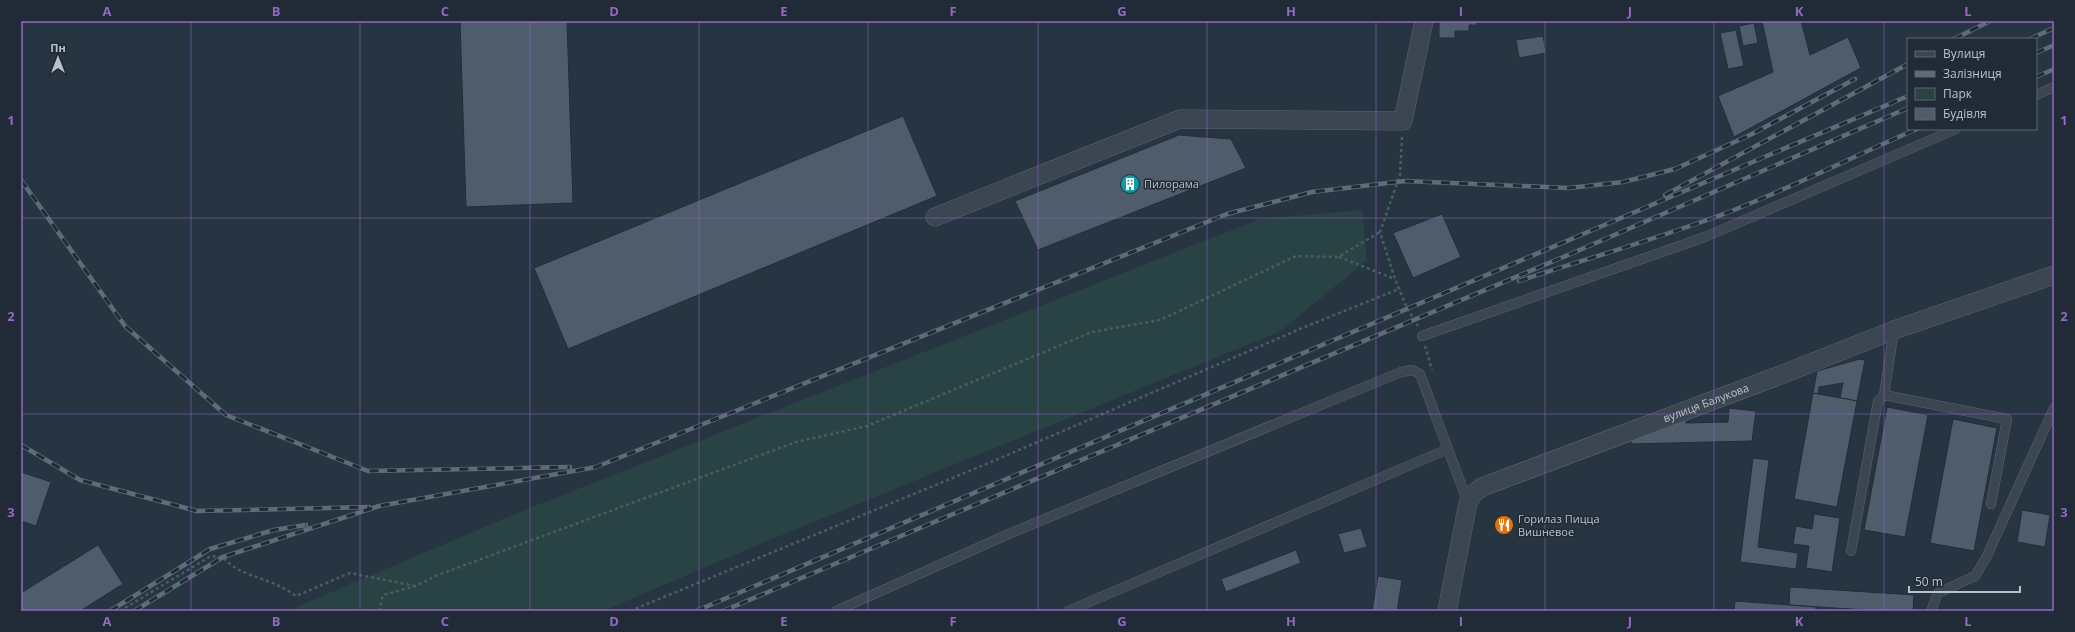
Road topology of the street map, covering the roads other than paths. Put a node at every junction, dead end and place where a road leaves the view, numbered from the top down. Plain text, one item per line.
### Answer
1 (1424, 21) edge
2 (2054, 87) edge
3 (2037, 95) edge
4 (1954, 130) edge
5 (935, 217) dead end
6 (2054, 275) edge
7 (1894, 330) junction
8 (1422, 336) road end
9 (1884, 395) junction
10 (2054, 408) edge
11 (1448, 448) junction
12 (1468, 503) junction
13 (1991, 504) dead end
14 (1851, 551) dead end
15 (836, 611) edge
16 (1068, 611) edge
17 (1448, 611) edge
18 (1932, 611) edge

1 - 5 street
2 - 3 lane
4 - 8 lane
6 - 7 street, вулиця Балукова
7 - 9 lane
7 - 12 street, вулиця Балукова
9 - 13 lane
9 - 14 lane
10 - 18 lane
11 - 12 lane
11 - 15 lane
11 - 16 lane
12 - 17 street, вулиця Балукова

